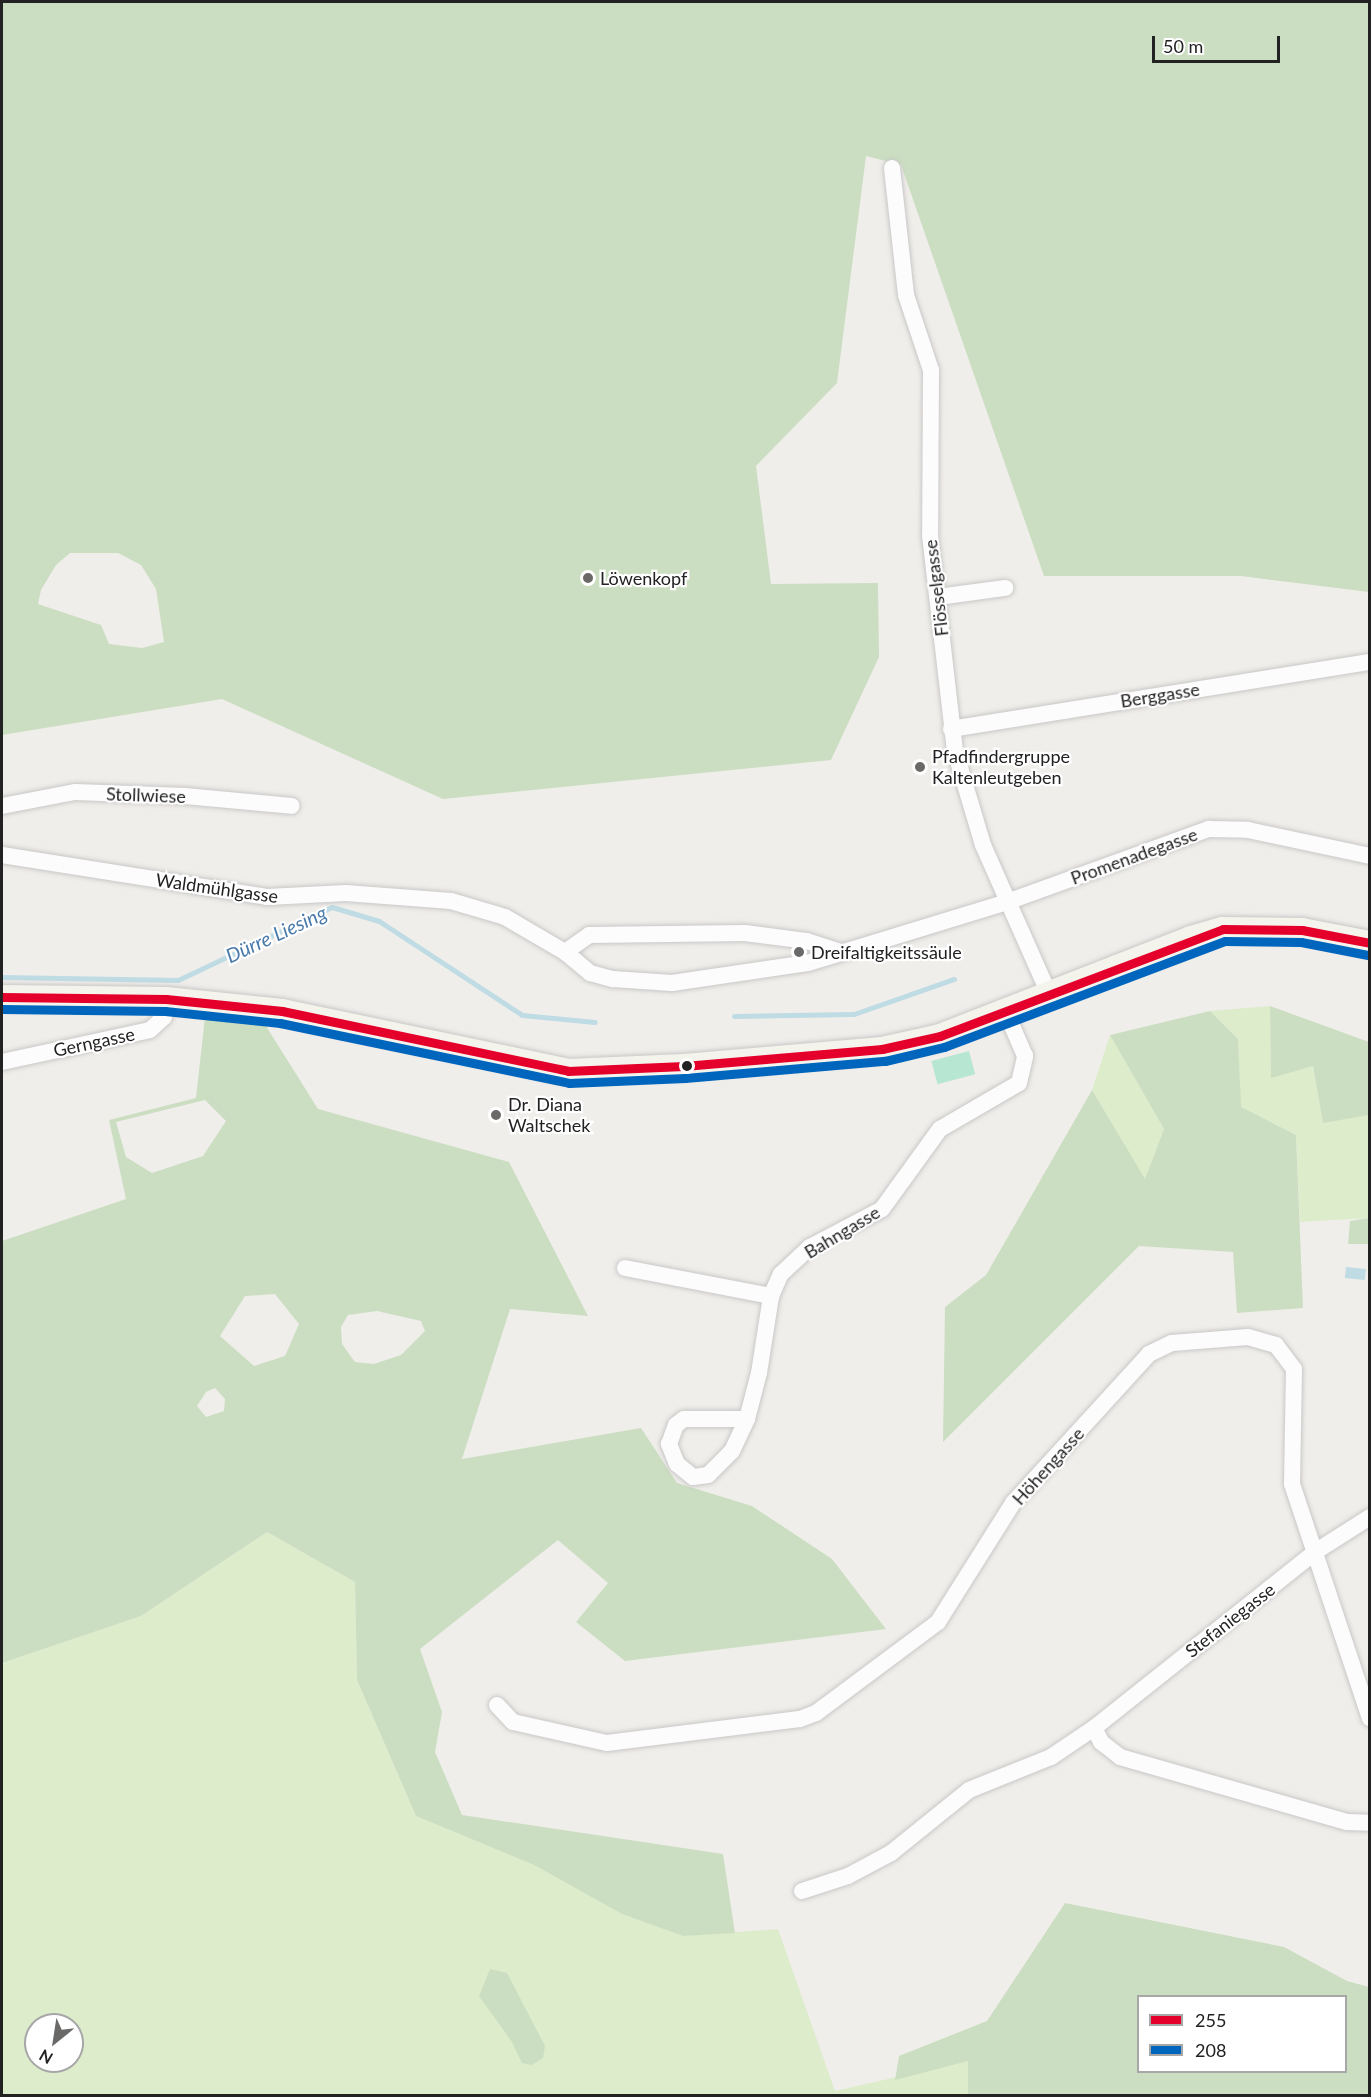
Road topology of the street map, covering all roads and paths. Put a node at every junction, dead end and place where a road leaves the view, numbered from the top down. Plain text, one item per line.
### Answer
1 (892, 168) dead end
2 (1005, 588) dead end
3 (938, 597) junction
4 (1370, 662) edge
5 (951, 729) junction
6 (2, 806) edge
7 (292, 806) dead end
8 (2, 855) edge
9 (1370, 856) edge
10 (1007, 902) junction
11 (1370, 943) edge
12 (565, 951) junction
13 (840, 952) junction
14 (1049, 994) junction
15 (2, 997) edge
16 (166, 999) junction
17 (1006, 1012) junction
18 (2, 1062) edge
19 (625, 1268) dead end
20 (771, 1296) junction
21 (747, 1419) junction
22 (1370, 1517) edge
23 (1315, 1552) junction
24 (497, 1705) dead end
25 (1370, 1718) edge
26 (1094, 1728) junction
27 (1370, 1823) edge
28 (802, 1892) dead end

1 - 3 street, Flösselgasse
2 - 3 street
3 - 5 street, Flösselgasse
4 - 5 street, Berggasse
5 - 10 street, Flösselgasse
6 - 7 street, Stollwiese
8 - 12 street, Waldmühlgasse
9 - 10 street, Promenadegasse
10 - 13 street, Promenadegasse
10 - 14 street, Flösselgasse
11 - 14 main road
12 - 13 street
12 - 13 street, Waldmühlgasse
14 - 17 main road
15 - 16 main road
16 - 17 main road
16 - 18 street, Gerngasse
17 - 20 street, Bahngasse
19 - 20 street
20 - 21 street, Bahngasse
21 - 21 street, Bahngasse
22 - 23 street, Stefaniegasse
23 - 24 street, Höhengasse
23 - 25 street, Höhengasse
23 - 26 street, Stefaniegasse
26 - 27 street
26 - 28 street, Stefaniegasse

